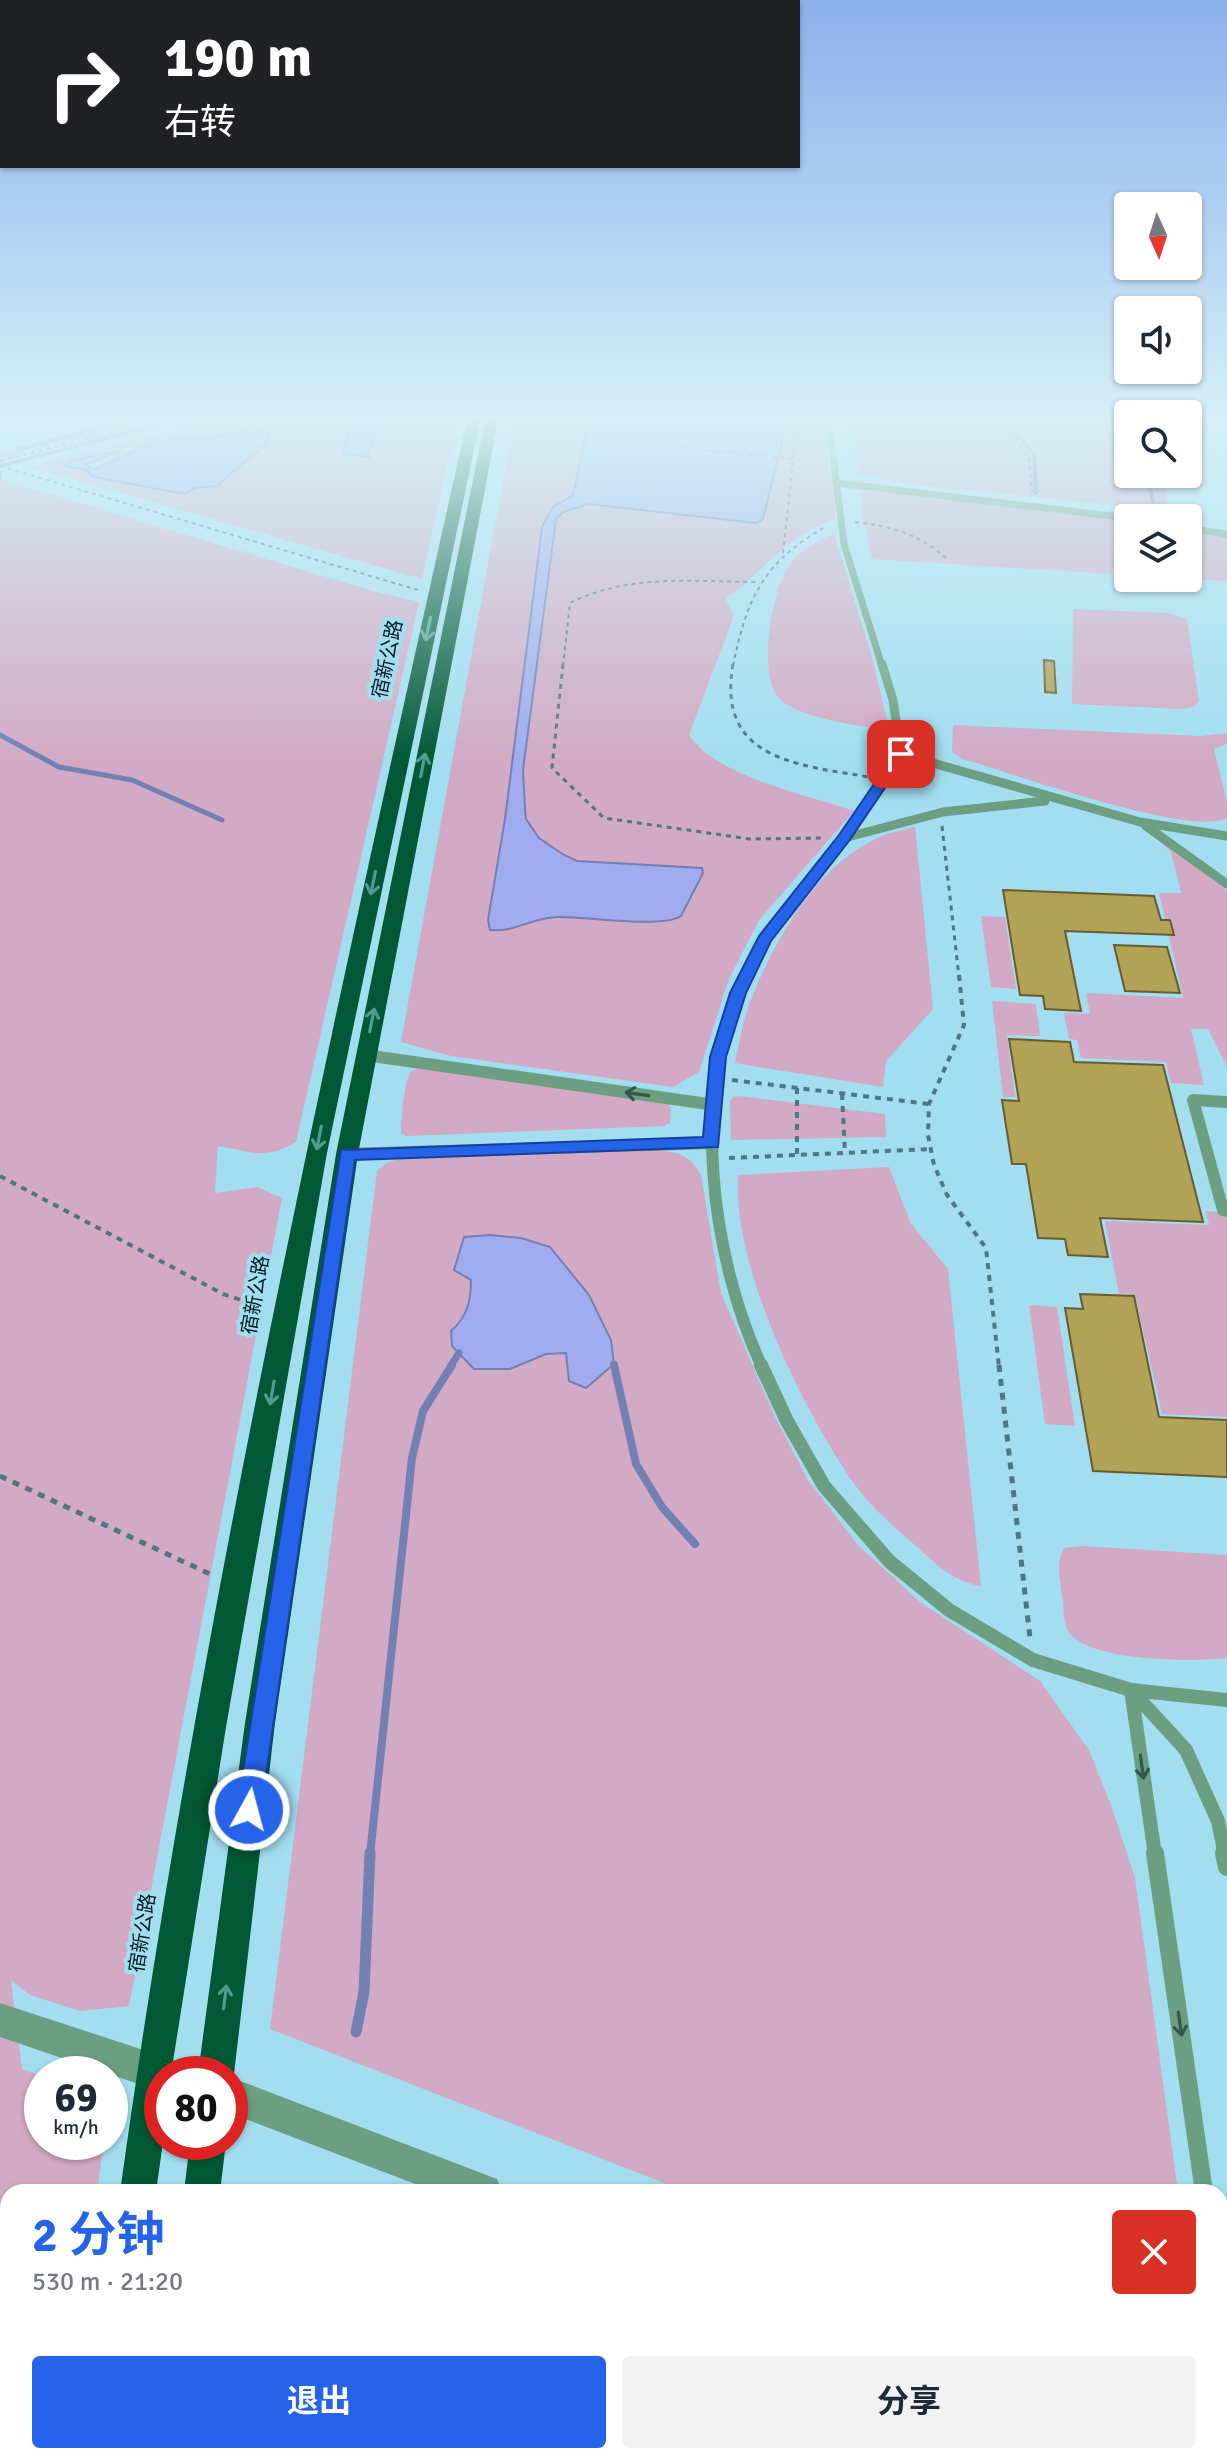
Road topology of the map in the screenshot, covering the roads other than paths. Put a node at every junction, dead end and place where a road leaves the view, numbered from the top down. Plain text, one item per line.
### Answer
1 (450, 531) edge
2 (470, 531) edge
3 (842, 531) edge
4 (901, 754) junction
5 (1056, 800) junction
6 (1140, 822) junction
7 (1227, 836) edge
8 (844, 838) junction
9 (1227, 884) edge
10 (365, 1055) junction
11 (1227, 1102) edge
12 (715, 1105) junction
13 (711, 1143) junction
14 (347, 1154) junction
15 (1227, 1211) edge
16 (1131, 1690) junction
17 (1227, 1700) edge
18 (1223, 1817) edge
19 (1227, 1867) edge
20 (0, 2020) edge
21 (161, 2056) edge
22 (218, 2056) edge
23 (144, 2068) edge
24 (248, 2102) edge
25 (144, 2156) edge
26 (206, 2160) edge
27 (139, 2184) edge
28 (203, 2184) edge
29 (463, 2184) edge
30 (1203, 2184) edge

1 -> 21 highway, 宿新公路
10 -> 2 highway
3 - 4 lane
4 - 5 lane
4 - 8 lane
5 - 6 lane
5 - 8 lane
6 - 7 lane
6 - 9 lane
8 - 12 lane
12 -> 10 lane
10 - 14 highway
11 - 15 lane
12 - 13 lane
13 - 14 lane
13 - 16 lane
22 -> 14 highway
16 - 17 lane
16 - 18 lane
16 -> 30 lane
18 - 19 lane
20 - 23 street
24 - 29 street
25 - 27 highway, 宿新公路
26 - 28 highway

